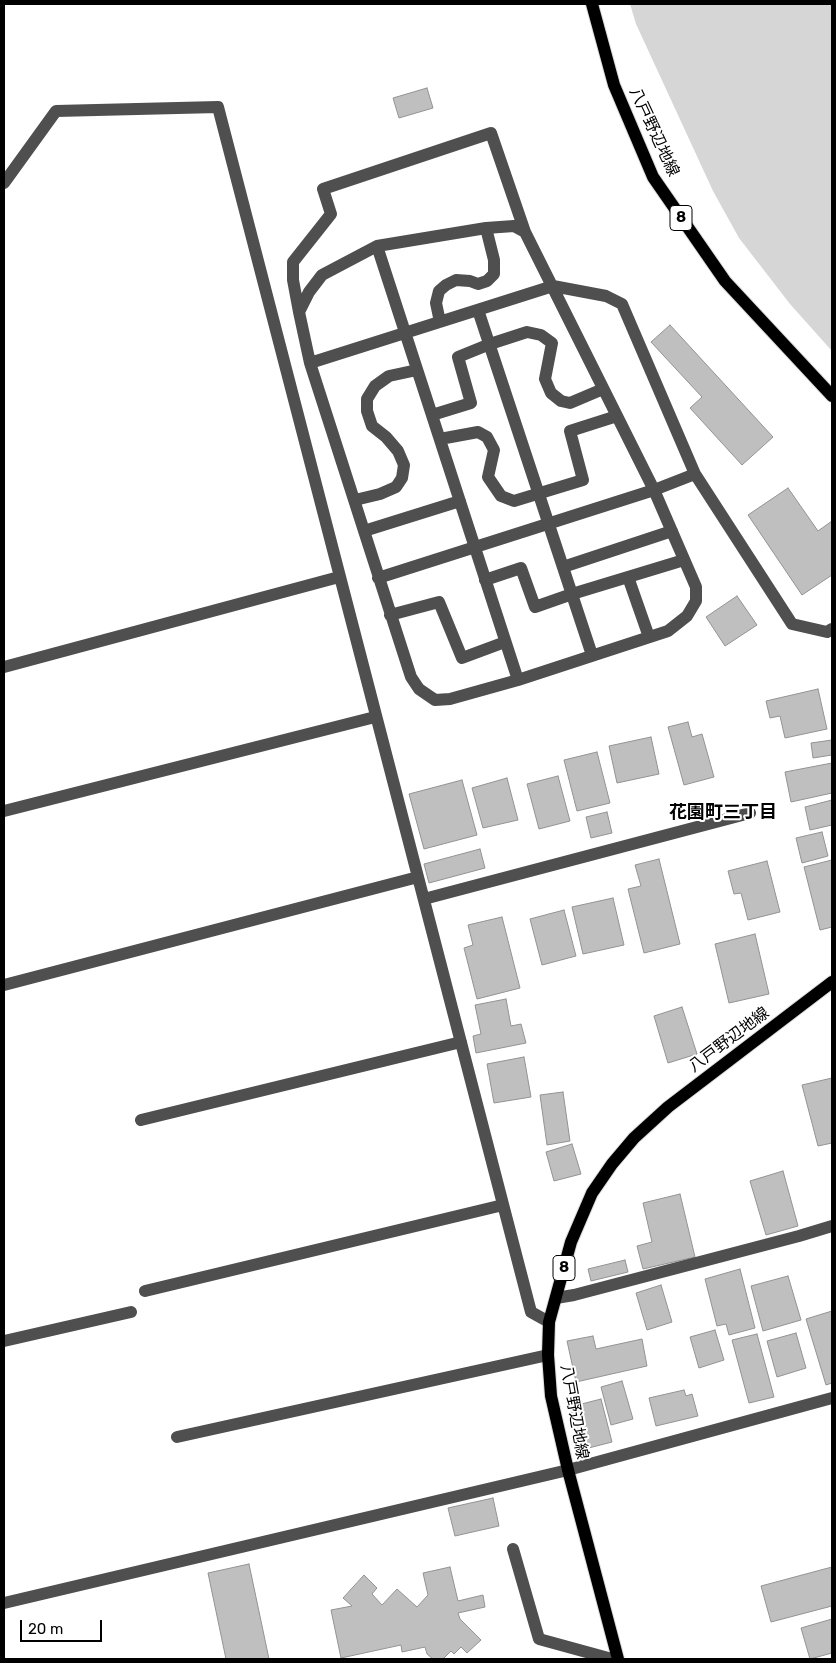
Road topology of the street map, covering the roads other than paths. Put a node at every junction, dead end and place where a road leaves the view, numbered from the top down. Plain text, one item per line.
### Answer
1 (592, 4) edge
2 (4, 183) edge
3 (486, 228) junction
4 (525, 232) junction
5 (377, 246) junction
6 (553, 286) junction
7 (478, 310) junction
8 (299, 312) junction
9 (440, 322) junction
10 (406, 333) junction
11 (490, 344) junction
12 (310, 363) junction
13 (417, 370) junction
14 (603, 388) junction
15 (832, 396) edge
16 (432, 415) junction
17 (617, 416) junction
18 (440, 439) junction
19 (695, 474) junction
20 (654, 490) junction
21 (539, 492) junction
22 (354, 500) junction
23 (460, 501) junction
24 (549, 524) junction
25 (364, 531) junction
26 (672, 531) junction
27 (475, 547) junction
28 (684, 560) junction
29 (563, 567) junction
30 (339, 576) junction
31 (628, 577) junction
32 (378, 578) junction
33 (486, 580) junction
34 (572, 594) junction
35 (390, 615) junction
36 (832, 629) edge
37 (649, 637) junction
38 (505, 642) junction
39 (592, 655) junction
40 (4, 667) edge
41 (518, 680) junction
42 (375, 717) junction
43 (4, 811) edge
44 (750, 813) dead end
45 (418, 877) junction
46 (424, 899) junction
47 (832, 982) edge
48 (4, 985) edge
49 (461, 1042) junction
50 (141, 1120) dead end
51 (503, 1205) junction
52 (832, 1226) edge
53 (145, 1290) dead end
54 (556, 1298) junction
55 (131, 1312) dead end
56 (549, 1322) junction
57 (4, 1341) edge
58 (548, 1355) junction
59 (832, 1398) edge
60 (177, 1437) dead end
61 (568, 1470) junction
62 (513, 1549) dead end
63 (4, 1603) edge
64 (612, 1659) edge
65 (618, 1659) edge

1 - 15 main road, 八戸野辺地線 / 8
2 - 30 street
3 - 4 street
3 - 5 street
3 - 9 street
4 - 6 street
4 - 8 street
5 - 8 street
5 - 10 street
6 - 7 street
6 - 14 street
6 - 19 street
7 - 9 street
7 - 11 street
8 - 12 street
9 - 10 street
10 - 12 street
10 - 13 street
11 - 14 street
11 - 16 street
11 - 21 street
12 - 22 street
13 - 16 street
13 - 22 street
14 - 17 street
16 - 18 street
17 - 20 street
17 - 21 street
18 - 21 street
18 - 23 street
19 - 20 street
19 - 36 street
20 - 24 street
20 - 26 street
21 - 24 street
22 - 25 street
23 - 25 street
23 - 27 street
24 - 27 street
24 - 29 street
25 - 32 street
26 - 28 street
26 - 29 street
27 - 32 street
27 - 33 street
28 - 31 street
28 - 37 street
29 - 34 street
30 - 40 street
30 - 42 street
31 - 34 street
31 - 37 street
32 - 35 street
33 - 34 street
33 - 38 street
34 - 39 street
35 - 38 street
35 - 41 street
37 - 39 street
38 - 41 street
39 - 41 street
42 - 43 street
42 - 45 street
44 - 46 street
45 - 46 street
45 - 48 street
46 - 49 street
47 - 54 main road, 八戸野辺地線 / 8
49 - 50 street
49 - 51 street
51 - 53 street
51 - 56 street
52 - 54 street
54 - 56 main road, 八戸野辺地線 / 8
55 - 57 street
56 - 58 main road, 八戸野辺地線 / 8
58 - 60 street
58 - 61 main road, 八戸野辺地線 / 8
59 - 61 street
61 - 63 street
61 - 65 main road, 八戸野辺地線 / 8
62 - 64 street

